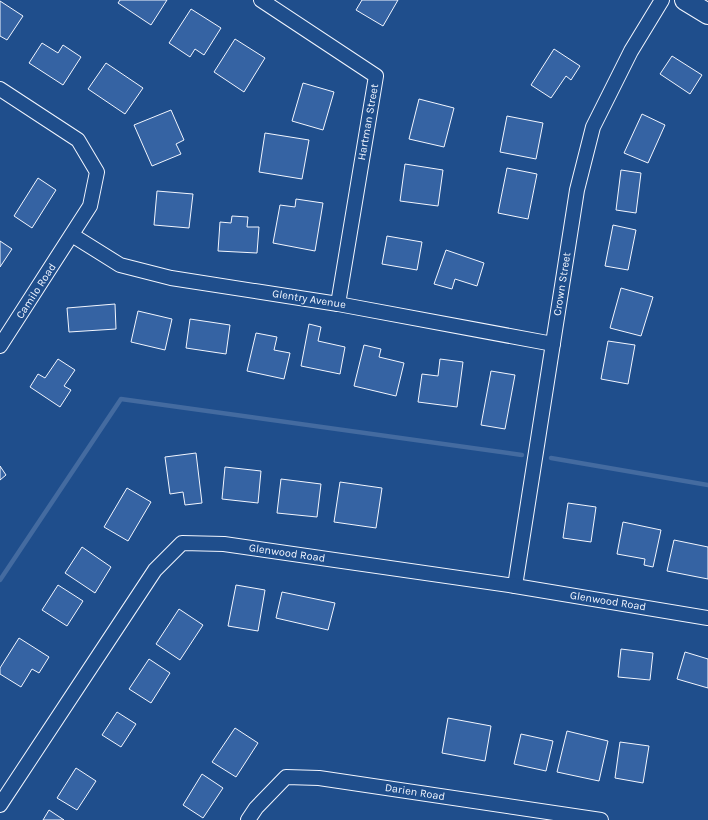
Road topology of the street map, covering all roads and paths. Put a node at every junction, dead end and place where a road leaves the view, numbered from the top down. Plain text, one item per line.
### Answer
1 (261, 0) edge
2 (662, 0) edge
3 (685, 0) edge
4 (708, 14) edge
5 (0, 89) edge
6 (72, 235) junction
7 (338, 304) junction
8 (553, 344) junction
9 (0, 346) edge
10 (516, 586) junction
11 (708, 618) edge
12 (0, 805) edge
13 (248, 820) edge
14 (601, 820) edge

1 - 7 street, Hartman Street
2 - 8 street, Crown Street
3 - 4 main road
5 - 6 street, Camilo Road
6 - 7 street, Glentry Avenue
6 - 9 street, Camilo Road
7 - 8 street, Glentry Avenue
8 - 10 street, Crown Street
10 - 11 street, Glenwood Road
10 - 12 street, Glenwood Road
13 - 14 street, Darien Road

